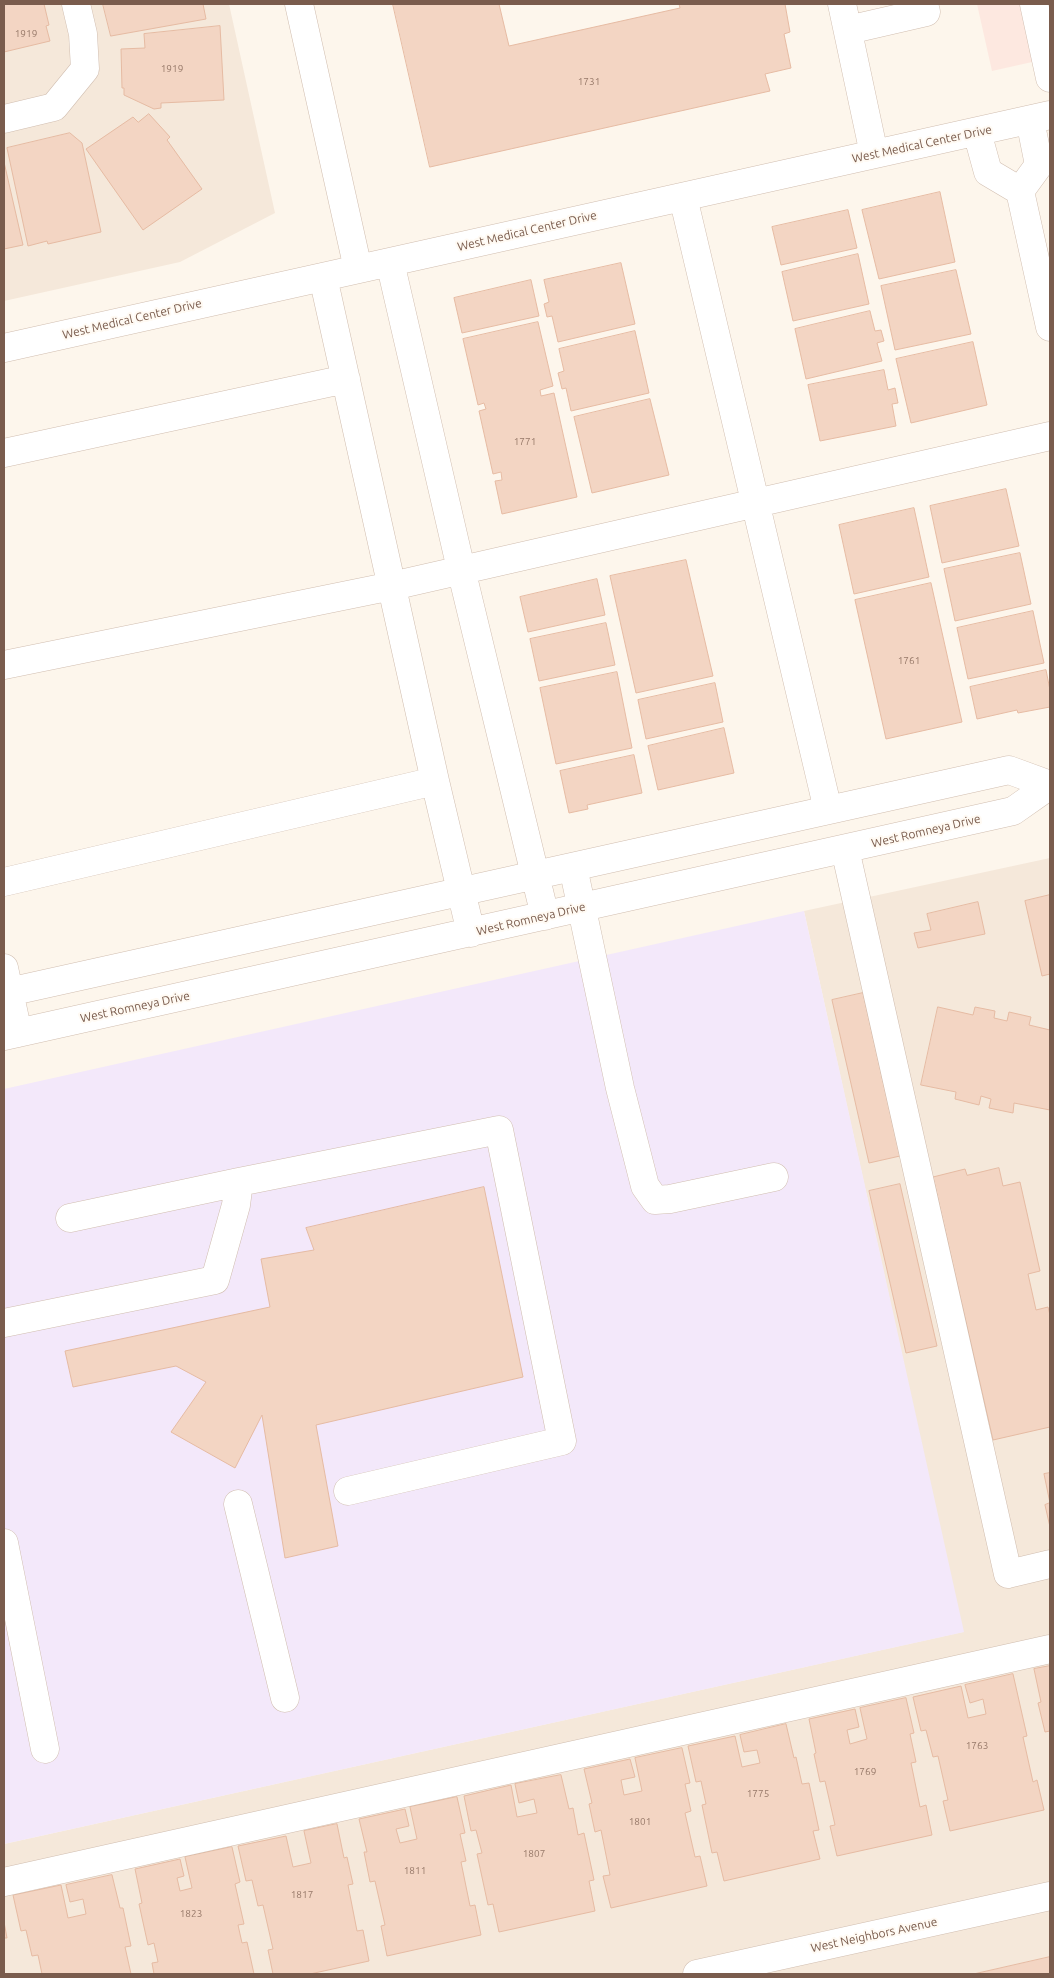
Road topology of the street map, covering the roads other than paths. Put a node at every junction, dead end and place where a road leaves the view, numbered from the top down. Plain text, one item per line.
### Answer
1 (76, 4) edge
2 (299, 4) edge
3 (842, 4) edge
4 (924, 4) edge
5 (1038, 4) edge
6 (848, 30) junction
7 (1050, 78) edge
8 (1040, 118) edge
9 (4, 119) edge
10 (977, 132) junction
11 (874, 154) junction
12 (1020, 190) junction
13 (683, 197) junction
14 (390, 262) junction
15 (358, 269) junction
16 (323, 277) junction
17 (1050, 327) edge
18 (4, 348) edge
19 (346, 378) junction
20 (1050, 436) edge
21 (4, 453) edge
22 (754, 502) junction
23 (461, 569) junction
24 (392, 586) junction
25 (4, 665) edge
26 (435, 781) junction
27 (1050, 785) edge
28 (828, 810) junction
29 (845, 849) junction
30 (572, 867) junction
31 (534, 875) junction
32 (4, 882) edge
33 (462, 891) junction
34 (581, 908) junction
35 (545, 916) junction
36 (471, 933) junction
37 (5, 984) edge
38 (11, 1035) edge
39 (774, 1177) dead end
40 (239, 1182) junction
41 (70, 1218) dead end
42 (4, 1323) edge
43 (348, 1491) dead end
44 (238, 1504) dead end
45 (4, 1543) edge
46 (1050, 1564) edge
47 (1050, 1648) edge
48 (286, 1698) dead end
49 (45, 1749) dead end
50 (4, 1882) edge
51 (1050, 1896) edge
52 (697, 1974) edge

1 - 9 street
2 - 15 street
3 - 6 street
4 - 6 street
5 - 7 street
6 - 11 street
8 - 10 street, West Medical Center Drive
8 - 12 street
10 - 11 street, West Medical Center Drive
10 - 12 street
11 - 13 street, West Medical Center Drive
12 - 17 street
13 - 14 street, West Medical Center Drive
13 - 22 street
14 - 15 street, West Medical Center Drive
14 - 23 street
15 - 16 street, West Medical Center Drive
16 - 18 street, West Medical Center Drive
16 - 19 street
19 - 21 street
19 - 24 street
20 - 22 street
22 - 23 street
22 - 28 street
23 - 24 street
23 - 31 street
24 - 25 street
24 - 26 street
26 - 32 street
26 - 33 street
27 - 28 street, West Romneya Drive
27 - 29 street, West Romneya Drive
28 - 30 street, West Romneya Drive
29 - 34 street, West Romneya Drive
29 - 46 street
30 - 31 street, West Romneya Drive
30 - 34 street
31 - 33 street, West Romneya Drive
31 - 35 street
33 - 36 street
33 - 37 street, West Romneya Drive
34 - 35 street, West Romneya Drive
34 - 39 street
35 - 36 street, West Romneya Drive
36 - 38 street, West Romneya Drive
37 - 38 street
40 - 41 street
40 - 42 street
40 - 43 street
44 - 48 street
45 - 49 street
47 - 50 street
51 - 52 street, West Neighbors Avenue

